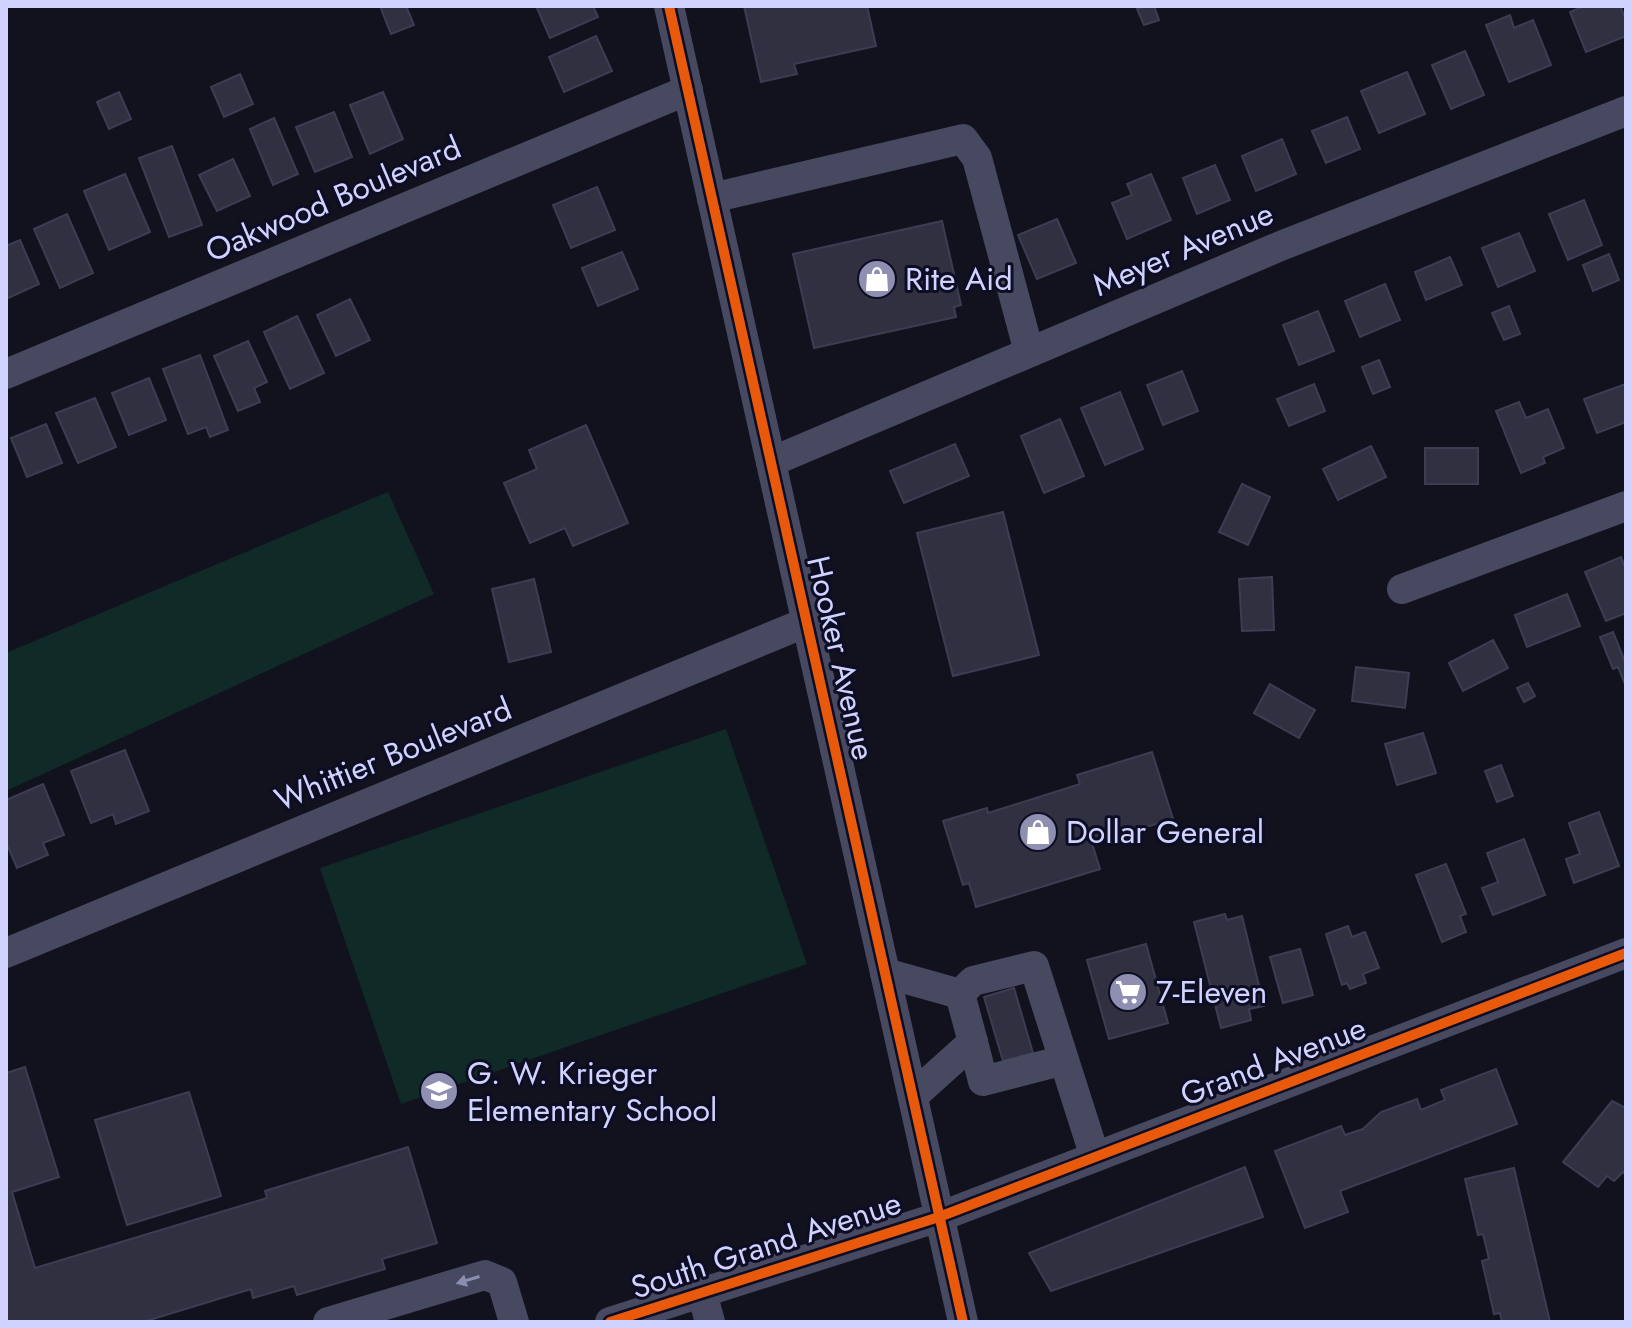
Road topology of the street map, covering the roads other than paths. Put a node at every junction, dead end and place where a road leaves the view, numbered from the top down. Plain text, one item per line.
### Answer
1 (669, 6) edge
2 (688, 90) junction
3 (1626, 111) edge
4 (712, 198) junction
5 (1029, 352) junction
6 (6, 374) edge
7 (771, 462) junction
8 (1626, 506) edge
9 (1402, 589) dead end
10 (807, 622) junction
11 (6, 953) edge
12 (1626, 953) edge
13 (885, 973) junction
14 (960, 994) junction
15 (973, 1042) junction
16 (1064, 1060) junction
17 (913, 1096) junction
18 (1095, 1157) junction
19 (939, 1217) junction
20 (702, 1293) junction
21 (328, 1322) edge
22 (514, 1322) edge
23 (610, 1322) edge
24 (710, 1322) edge
25 (963, 1322) edge

1 - 2 street, Hooker Avenue
2 - 4 street, Hooker Avenue
2 - 6 street, Oakwood Boulevard
3 - 5 street, Meyer Avenue
4 - 5 street
4 - 7 street, Hooker Avenue
5 - 7 street, Meyer Avenue
7 - 10 street, Hooker Avenue
8 - 9 street
10 - 11 street, Whittier Boulevard
10 - 13 street, Hooker Avenue
12 - 18 street, Grand Avenue
13 - 14 street
13 - 17 street, Hooker Avenue
14 - 15 street
14 - 16 street
15 - 16 street
15 - 17 street
16 - 18 street
17 - 19 street, Hooker Avenue
18 - 19 street, Grand Avenue
19 - 20 street, South Grand Avenue
19 - 25 street, Hooker Avenue
20 - 23 street, South Grand Avenue
20 - 24 street
22 -> 21 street

